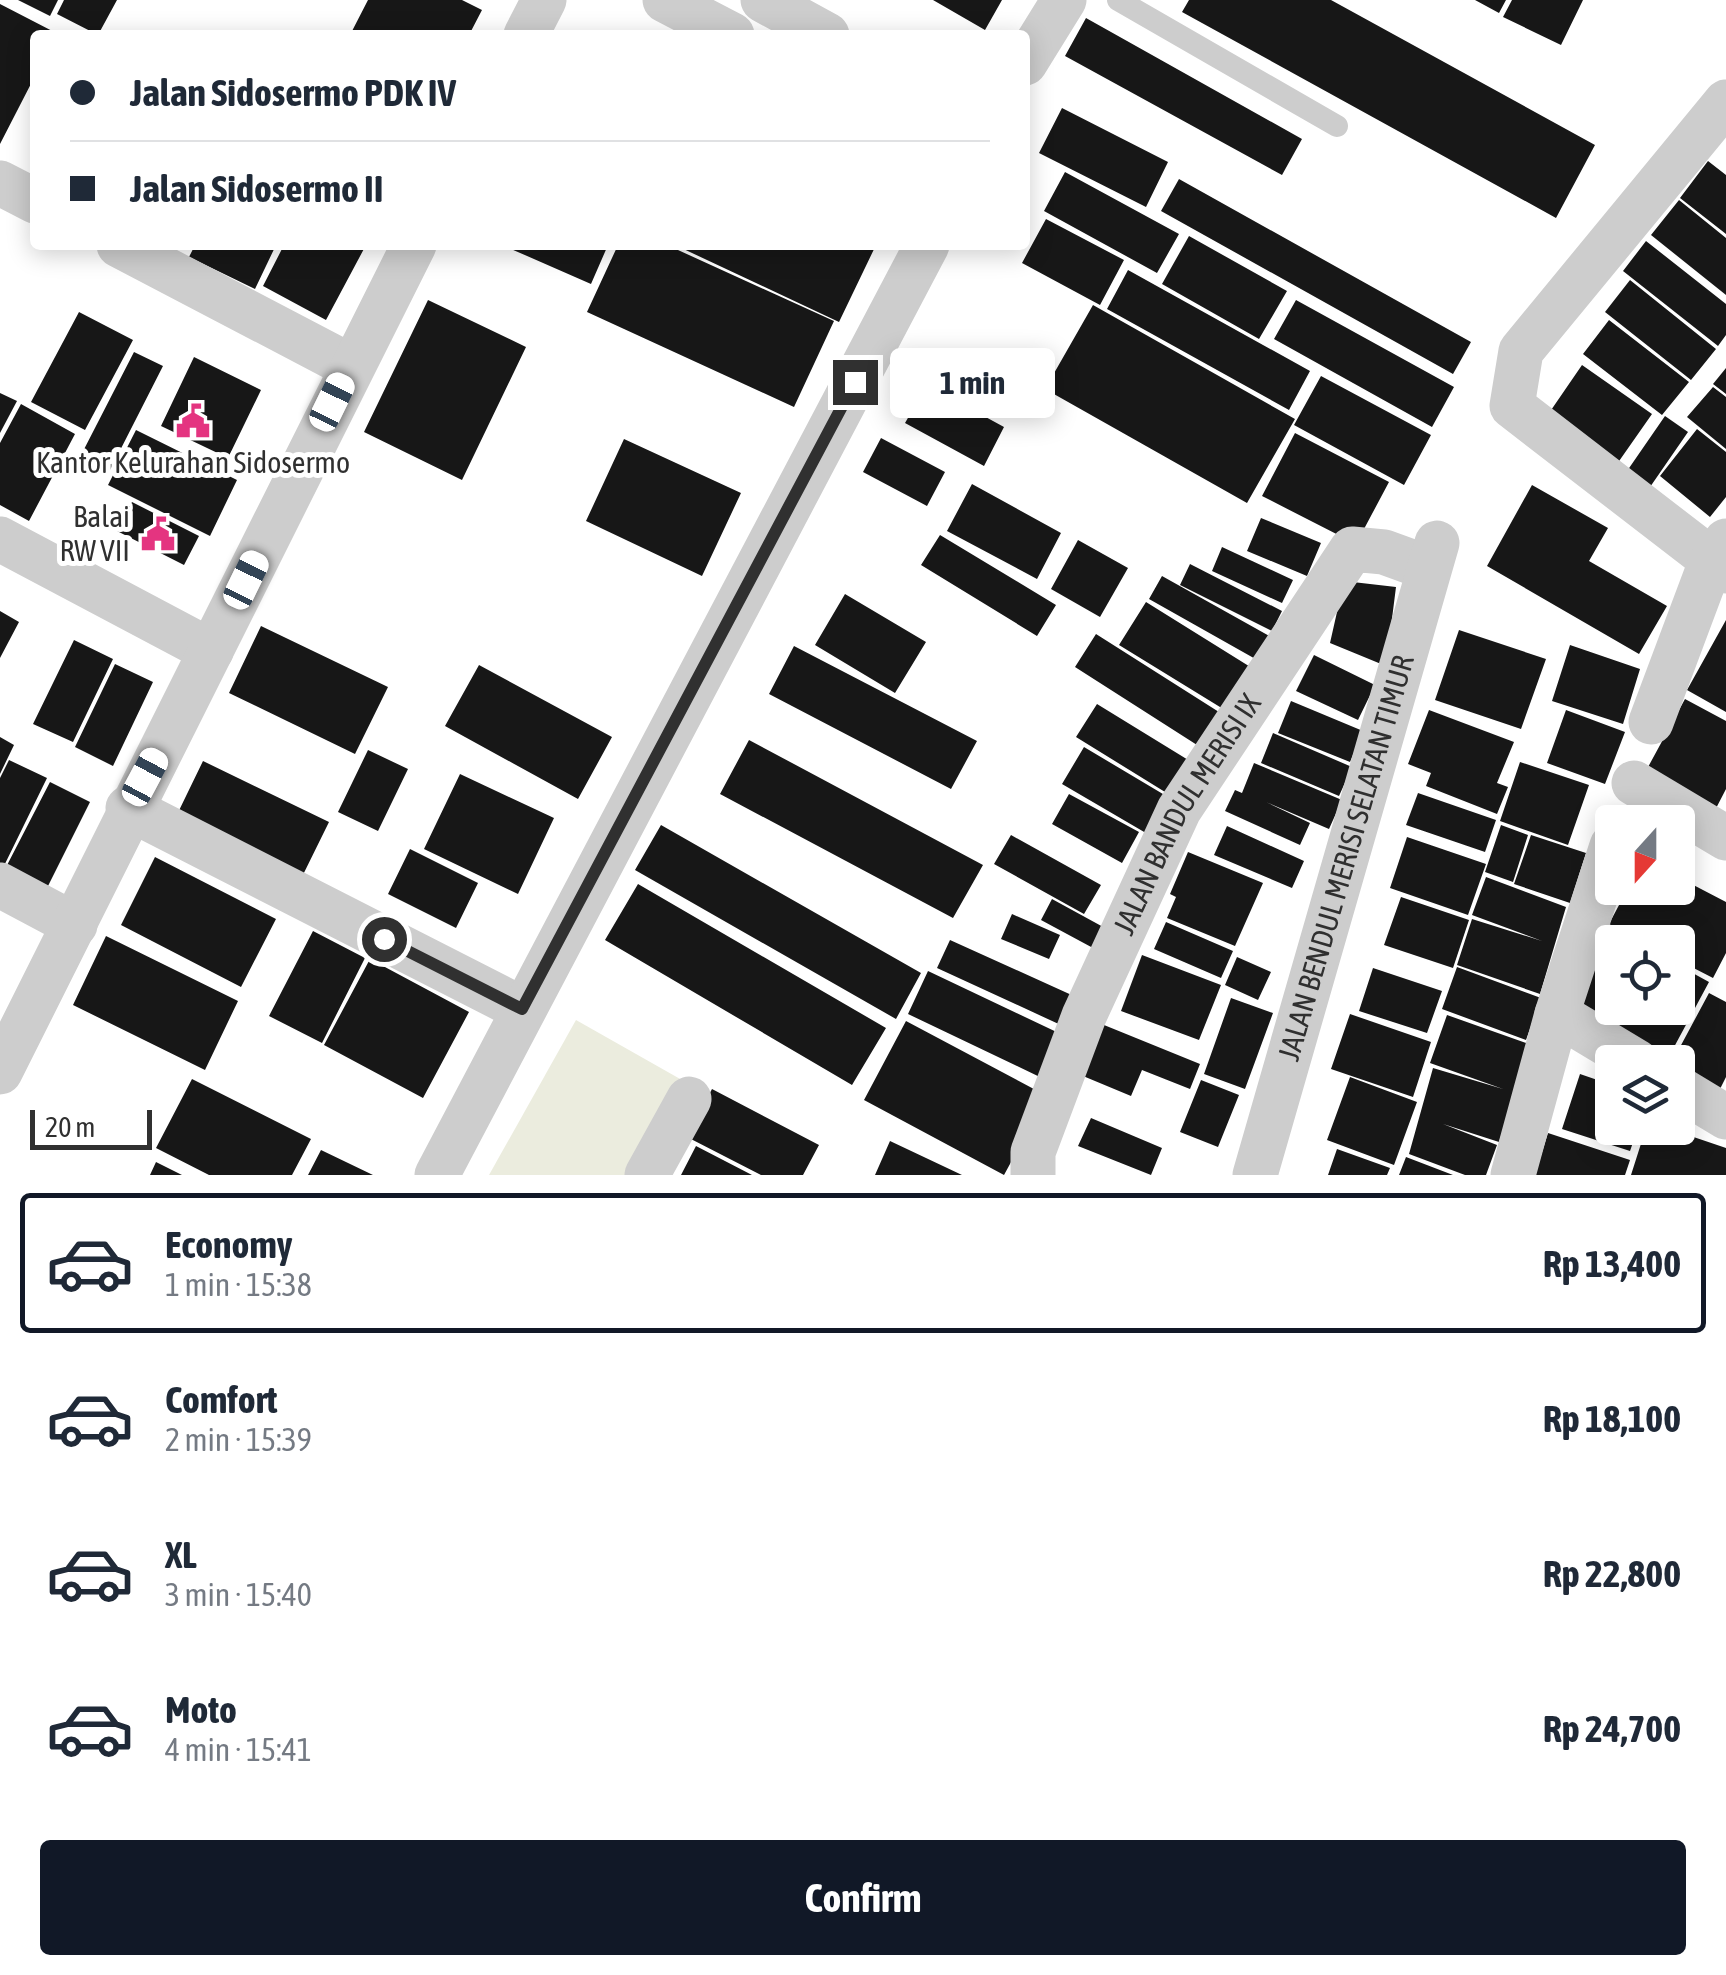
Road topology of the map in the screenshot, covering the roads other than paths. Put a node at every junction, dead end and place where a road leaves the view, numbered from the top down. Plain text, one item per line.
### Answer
1 (544, 0) edge
2 (665, 0) edge
3 (763, 0) edge
4 (1064, 0) edge
5 (1118, 0) edge
6 (529, 30) edge
7 (722, 30) edge
8 (817, 30) edge
9 (1030, 55) edge
10 (1726, 102) edge
11 (1336, 126) dead end
12 (0, 182) edge
13 (30, 198) edge
14 (129, 250) edge
15 (411, 250) edge
16 (924, 250) edge
17 (350, 366) junction
18 (0, 539) edge
19 (1414, 555) joint
20 (1721, 558) edge
21 (210, 651) junction
22 (1636, 769) edge
23 (128, 808) junction
24 (1726, 838) edge
25 (0, 884) edge
26 (1595, 898) edge
27 (75, 925) junction
28 (522, 1009) junction
29 (1557, 1014) junction
30 (1608, 1045) edge
31 (0, 1072) edge
32 (1695, 1098) edge
33 (689, 1099) dead end
34 (1726, 1117) edge
35 (437, 1175) edge
36 (647, 1175) edge
37 (1032, 1175) edge
38 (1255, 1175) edge
39 (1512, 1175) edge

1 - 6 street
2 - 7 street
3 - 8 street
4 - 9 street
5 - 11 lane
10 - 20 street
12 - 13 street
14 - 17 street
15 - 17 street
16 - 28 street
17 - 21 street
18 - 21 street
19 - 37 street, JALAN BANDUL MERISI IX
19 - 38 street, JALAN BENDUL MERISI SELATAN TIMUR
20 - 22 street
21 - 23 street
22 - 24 street
23 - 27 street
23 - 28 street
25 - 27 street
26 - 29 street
27 - 31 street
28 - 35 street
29 - 30 street
29 - 39 street
32 - 34 street
33 - 36 street

